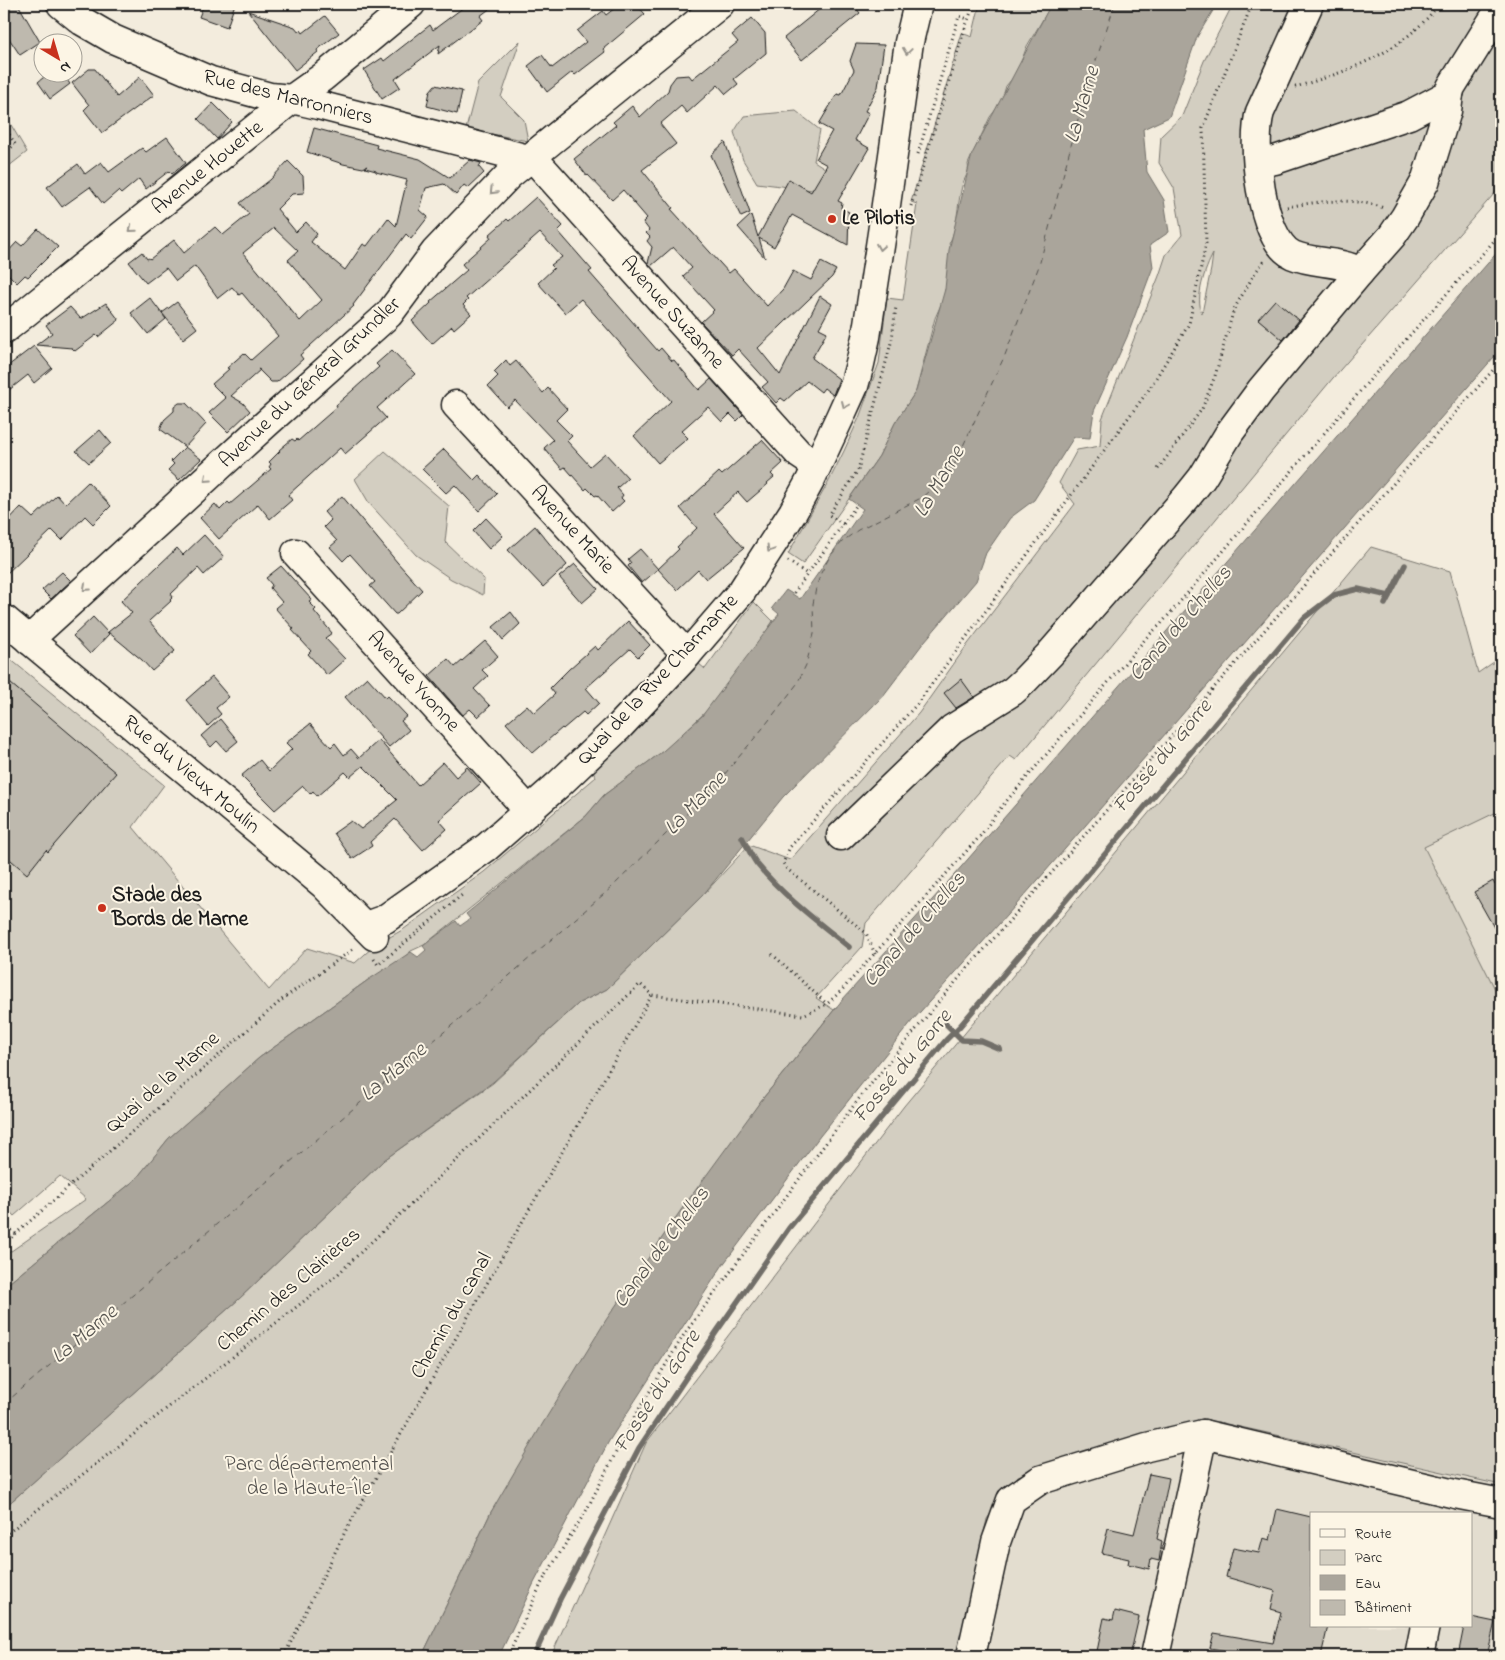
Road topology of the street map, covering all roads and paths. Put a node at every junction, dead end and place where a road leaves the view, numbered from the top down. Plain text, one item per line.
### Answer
1 (61, 4) edge
2 (412, 4) edge
3 (720, 4) edge
4 (918, 4) edge
5 (974, 4) edge
6 (1252, 4) edge
7 (1309, 4) edge
8 (1439, 4) edge
9 (1494, 6) edge
10 (968, 19) junction
11 (1270, 90) junction
12 (1449, 94) junction
13 (292, 99) junction
14 (4, 126) edge
15 (4, 148) edge
16 (5, 153) edge
17 (529, 158) junction
18 (916, 159) dead end
19 (1258, 163) junction
20 (912, 204) dead end
21 (1266, 212) junction
22 (1405, 217) junction
23 (1501, 233) edge
24 (1281, 245) junction
25 (1360, 272) junction
26 (4, 330) edge
27 (1501, 361) edge
28 (456, 405) dead end
29 (817, 466) junction
30 (1158, 469) dead end
31 (856, 506) dead end
32 (296, 553) dead end
33 (789, 561) dead end
34 (807, 574) junction
35 (794, 593) dead end
36 (4, 619) edge
37 (29, 640) junction
38 (687, 655) junction
39 (529, 811) junction
40 (841, 836) dead end
41 (370, 931) joint
42 (348, 953) dead end
43 (772, 954) dead end
44 (875, 954) junction
45 (652, 994) junction
46 (827, 1004) junction
47 (4, 1222) edge
48 (16, 1234) junction
49 (4, 1244) edge
50 (1202, 1434) junction
51 (1501, 1503) edge
52 (1453, 1504) edge
53 (4, 1536) edge
54 (1425, 1628) edge
55 (284, 1656) edge
56 (508, 1656) edge
57 (971, 1656) edge
58 (1155, 1656) edge
59 (1419, 1656) edge

1 - 13 street, Rue des Marronniers
2 - 13 street, Avenue Houette
3 - 17 street, Avenue du Général Grundler
4 -> 29 street, Quai de la Rive Charmante
5 - 10 path
6 - 44 path
7 - 11 street
8 - 11 path
9 - 12 street
10 - 18 path
10 - 20 path
11 - 19 street
12 - 19 street
12 - 22 street
13 - 17 street, Rue des Marronniers
13 -> 26 street, Avenue Houette
14 - 16 path
15 - 16 path
17 - 29 street, Avenue Suzanne
17 -> 37 street, Avenue du Général Grundler
19 - 21 street
21 - 22 path
21 - 24 street
22 - 25 street
23 - 44 path
24 - 25 street
24 - 30 path
25 - 40 street
27 - 56 path
28 - 38 street, Avenue Marie
29 -> 38 street, Quai de la Rive Charmante
31 - 34 path
32 - 39 street, Avenue Yvonne
33 - 34 path
34 - 35 path
36 - 37 street, Rue du Vieux Moulin
37 - 41 street, Rue du Vieux Moulin
38 - 39 street, Quai de la Rive Charmante
39 - 41 street, Quai de la Rive Charmante
42 - 48 path, Quai de la Marne
43 - 46 path
44 - 46 path
45 - 46 path
45 - 53 path, Chemin des Clairières
45 - 55 path, Chemin du canal
47 - 48 path
48 - 49 path, Quai de la Marne
50 - 52 street
50 - 57 street
50 - 58 street
51 - 52 street
54 - 59 street

